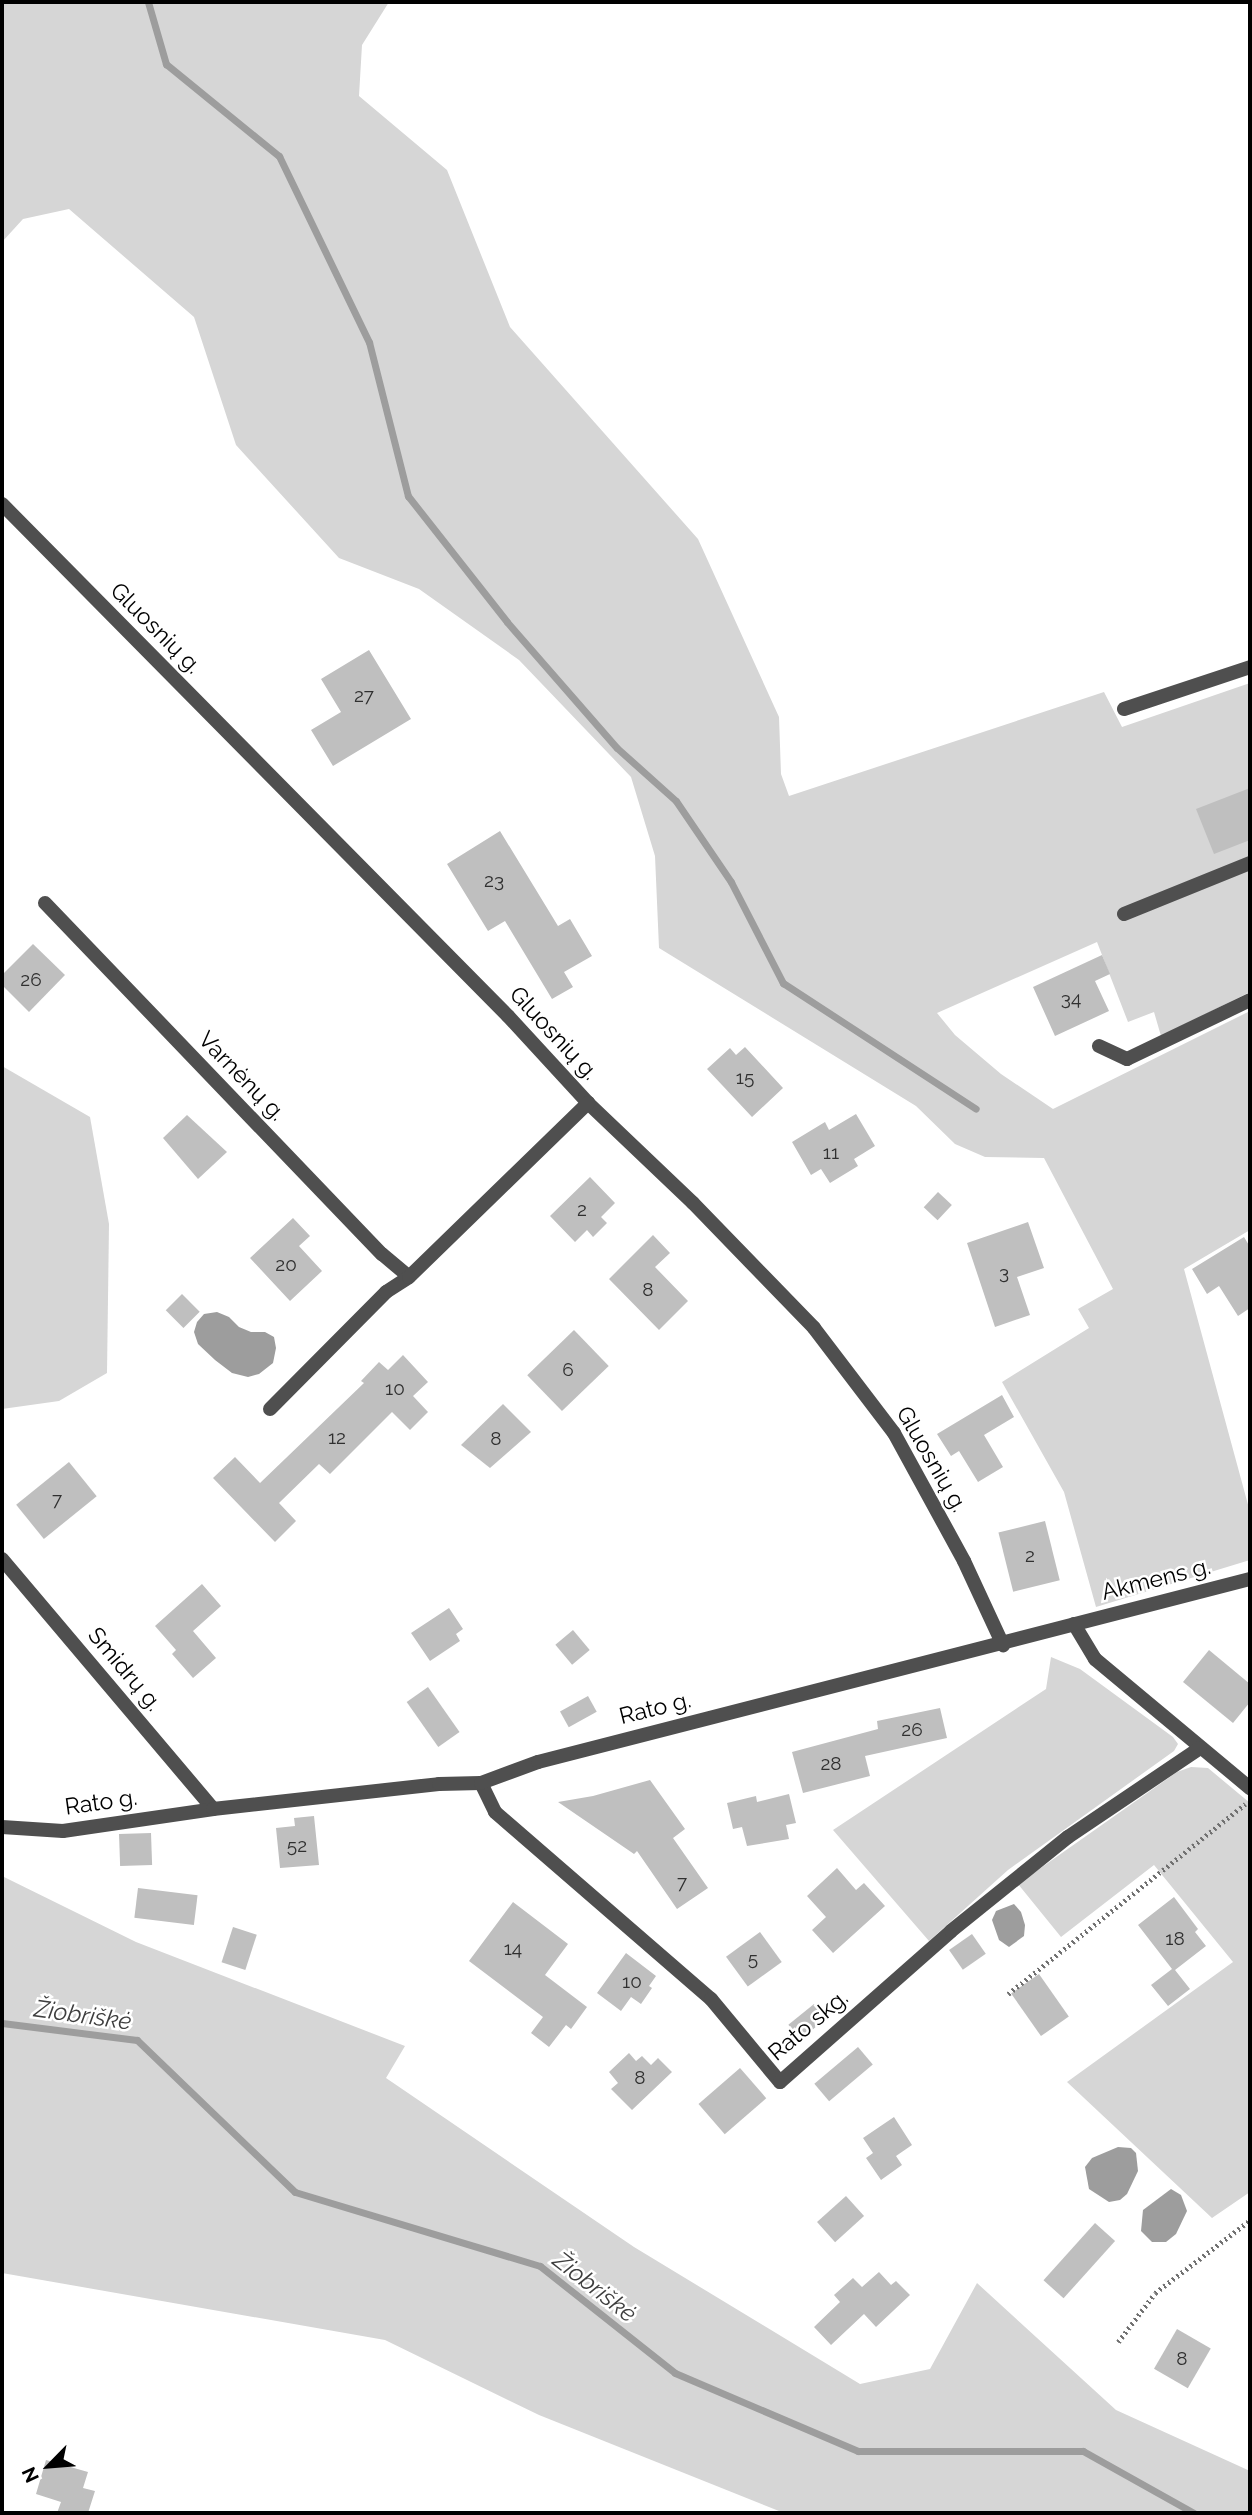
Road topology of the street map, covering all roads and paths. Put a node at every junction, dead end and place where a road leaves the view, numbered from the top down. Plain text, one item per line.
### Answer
1 (2, 504) edge
2 (1250, 667) edge
3 (1124, 709) dead end
4 (1250, 863) edge
5 (45, 903) dead end
6 (1124, 914) dead end
7 (1250, 1000) edge
8 (1099, 1046) dead end
9 (588, 1103) junction
10 (410, 1277) junction
11 (270, 1409) dead end
12 (2, 1559) edge
13 (1250, 1579) edge
14 (1074, 1624) junction
15 (1003, 1645) junction
16 (1200, 1748) junction
17 (481, 1783) junction
18 (1250, 1788) edge
19 (1250, 1800) edge
20 (213, 1809) junction
21 (2, 1827) edge
22 (1008, 1994) dead end
23 (1250, 2220) edge
24 (1118, 2342) dead end

1 - 9 street, Gluosnių g.
2 - 3 street
4 - 6 street
5 - 10 street, Varnėnų g.
7 - 8 street
9 - 10 street
9 - 15 street, Gluosnių g.
10 - 11 street
12 - 20 street, Smidrų g.
13 - 14 street, Akmens g.
14 - 15 street, Rato g.
14 - 16 street
15 - 17 street, Rato g.
16 - 17 street, Rato skg.
16 - 18 street
17 - 20 street, Rato g.
19 - 22 path
20 - 21 street, Rato g.
23 - 24 path

